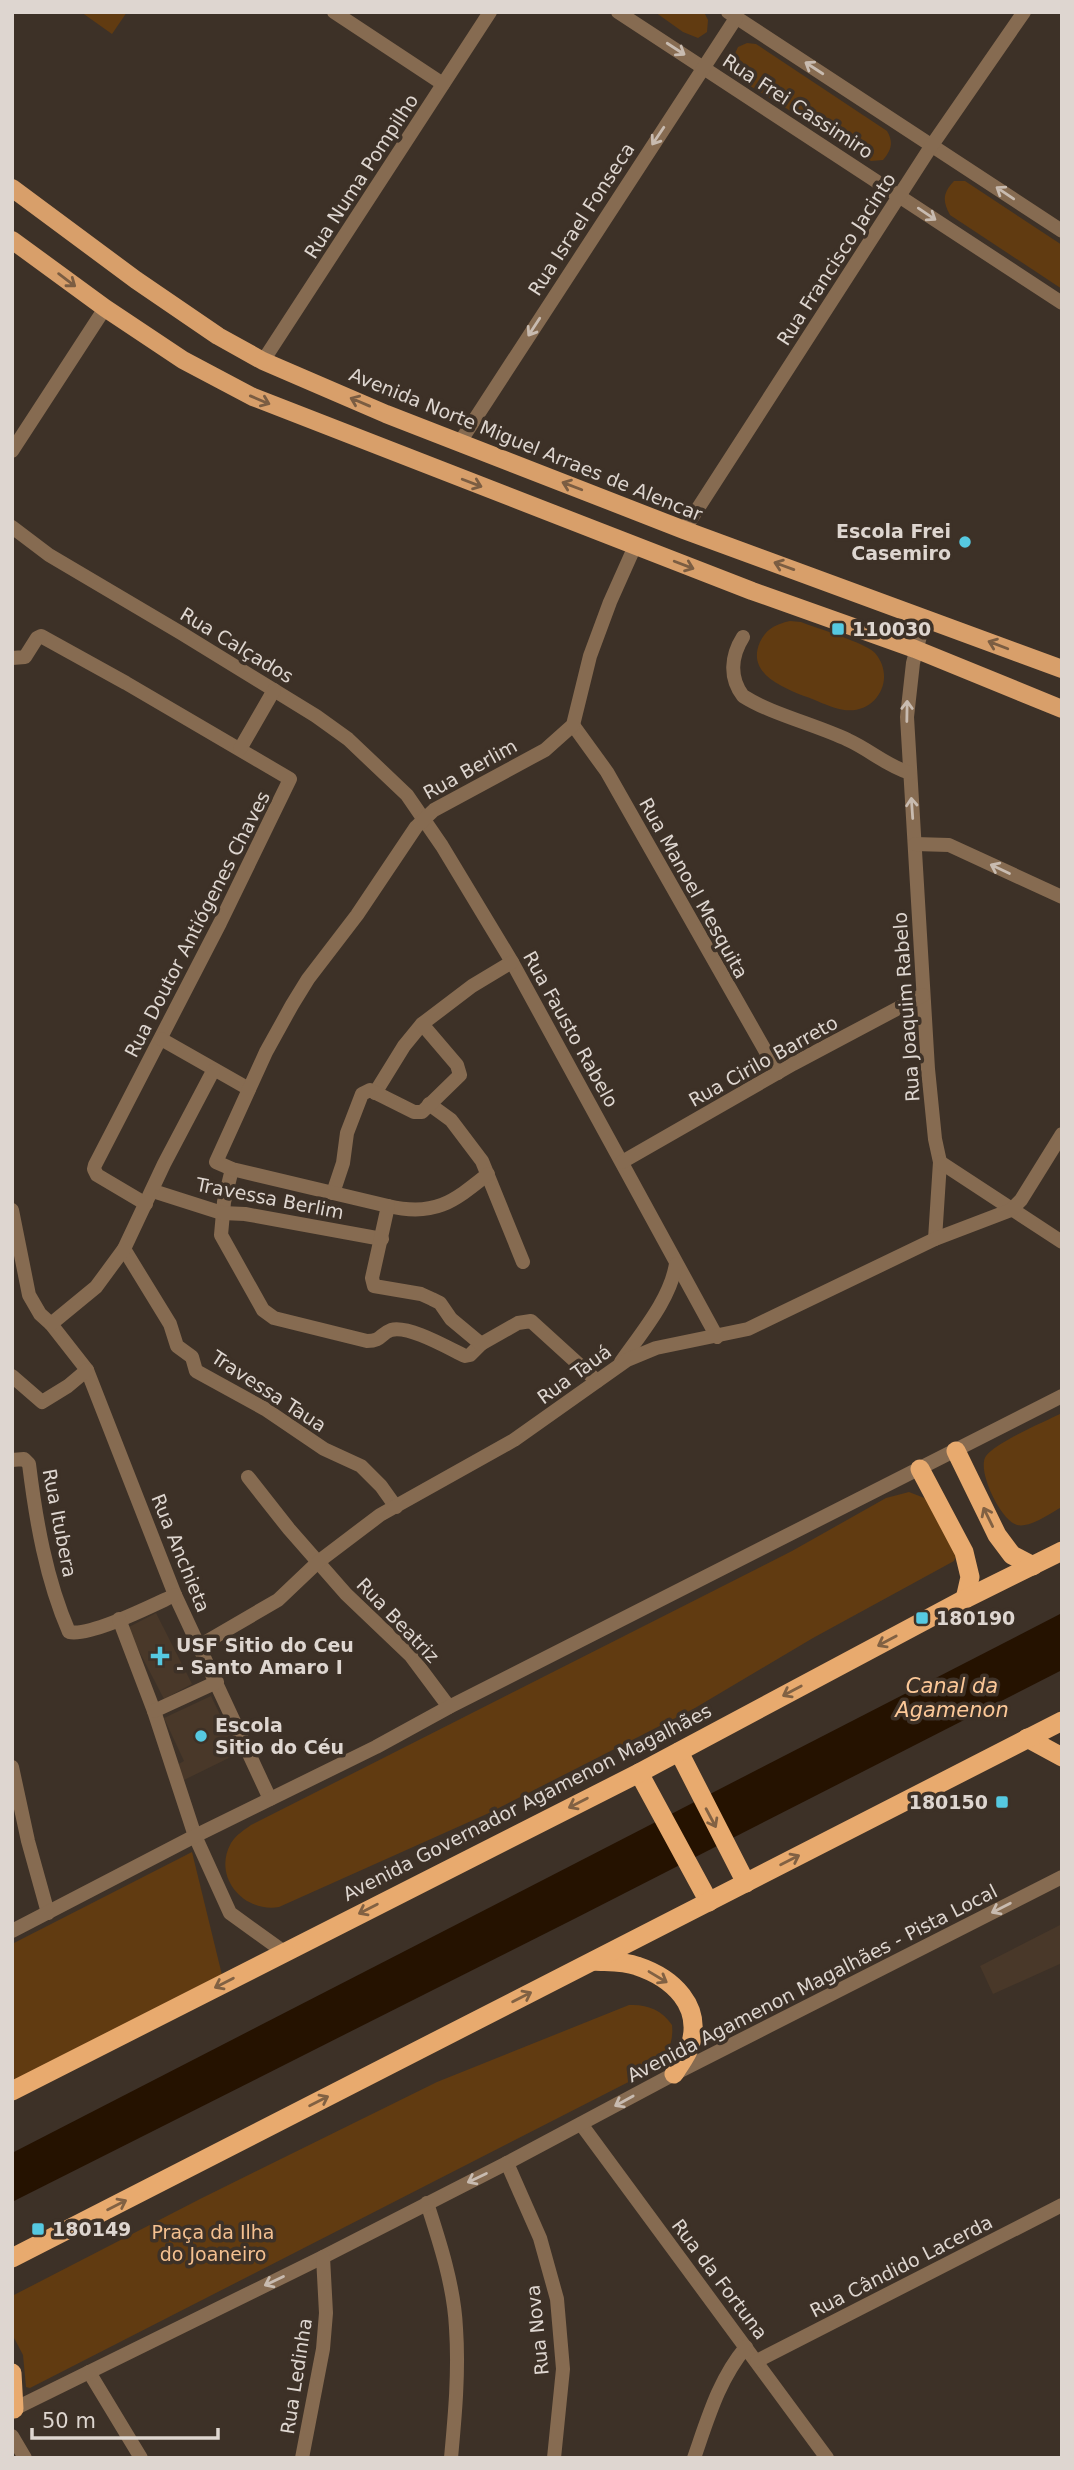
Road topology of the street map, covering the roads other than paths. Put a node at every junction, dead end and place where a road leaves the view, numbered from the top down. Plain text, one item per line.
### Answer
1 (334, 12) edge
2 (490, 12) edge
3 (618, 12) edge
4 (1024, 12) edge
5 (732, 15) edge
6 (704, 67) junction
7 (443, 84) junction
8 (932, 145) junction
9 (12, 188) edge
10 (900, 195) junction
11 (1062, 231) edge
12 (12, 240) edge
13 (1062, 303) edge
14 (105, 308) junction
15 (263, 360) junction
16 (460, 442) junction
17 (12, 452) edge
18 (12, 527) edge
19 (684, 530) junction
20 (635, 546) junction
21 (925, 617) junction
22 (743, 637) dead end
23 (915, 649) junction
24 (12, 658) edge
25 (1062, 669) edge
26 (274, 690) junction
27 (1062, 709) edge
28 (573, 725) junction
29 (240, 749) junction
30 (909, 773) junction
31 (424, 817) junction
32 (915, 844) junction
33 (1062, 897) edge
34 (512, 962) junction
35 (923, 995) junction
36 (422, 1024) junction
37 (161, 1039) junction
38 (213, 1071) junction
39 (778, 1073) junction
40 (249, 1089) junction
41 (370, 1092) junction
42 (429, 1104) junction
43 (1062, 1134) edge
44 (622, 1162) junction
45 (940, 1162) junction
46 (232, 1169) junction
47 (488, 1174) junction
48 (333, 1193) junction
49 (150, 1197) junction
50 (388, 1206) junction
51 (12, 1210) edge
52 (1011, 1210) junction
53 (222, 1213) junction
54 (382, 1239) junction
55 (935, 1239) junction
56 (1062, 1242) edge
57 (124, 1249) junction
58 (523, 1262) dead end
59 (676, 1264) junction
60 (51, 1324) junction
61 (717, 1337) junction
62 (481, 1344) junction
63 (618, 1366) junction
64 (87, 1370) junction
65 (12, 1376) edge
66 (597, 1381) junction
67 (1062, 1396) edge
68 (956, 1451) junction
69 (19, 1460) edge
70 (920, 1469) junction
71 (248, 1476) dead end
72 (396, 1507) junction
73 (1062, 1551) edge
74 (318, 1562) junction
75 (1033, 1566) junction
76 (175, 1595) junction
77 (964, 1599) junction
78 (119, 1619) junction
79 (199, 1646) junction
80 (217, 1682) junction
81 (449, 1707) junction
82 (154, 1711) junction
83 (1062, 1721) edge
84 (1027, 1738) junction
85 (679, 1752) junction
86 (1062, 1756) edge
87 (12, 1767) edge
88 (639, 1773) junction
89 (270, 1799) junction
90 (195, 1836) junction
91 (1062, 1877) edge
92 (746, 1883) junction
93 (709, 1902) junction
94 (48, 1913) junction
95 (12, 1931) edge
96 (284, 1952) junction
97 (593, 1961) junction
98 (674, 2074) junction
99 (12, 2091) edge
100 (581, 2124) junction
101 (508, 2163) junction
102 (427, 2203) junction
103 (1062, 2205) edge
104 (12, 2258) edge
105 (323, 2258) junction
106 (746, 2347) junction
107 (757, 2361) junction
108 (89, 2372) junction
109 (12, 2373) edge
110 (13, 2410) edge
111 (12, 2436) edge
112 (25, 2458) edge
113 (141, 2458) edge
114 (302, 2458) edge
115 (451, 2458) edge
116 (555, 2458) edge
117 (694, 2458) edge
118 (827, 2458) edge

1 - 7 street
2 - 7 street, Rua Numa Pompilho
3 -> 6 street, Rua Frei Cassimiro
4 - 8 street, Rua Francisco Jacinto
5 - 6 street, Rua Israel Fonseca
8 -> 5 street
6 - 10 street, Rua Frei Cassimiro
6 -> 16 street, Rua Israel Fonseca
7 - 15 street, Rua Numa Pompilho
8 - 10 street, Rua Francisco Jacinto
11 -> 8 street
9 - 15 main road, Avenida Norte Miguel Arraes de Alencar
10 -> 13 street, Rua Frei Cassimiro
10 - 19 street, Rua Francisco Jacinto
12 -> 14 main road
14 - 17 street
14 -> 20 main road
16 -> 15 main road, Avenida Norte Miguel Arraes de Alencar
19 -> 16 main road, Avenida Norte Miguel Arraes de Alencar
18 - 26 street, Rua Calçados
21 -> 19 main road, Avenida Norte Miguel Arraes de Alencar
20 -> 23 main road
20 - 28 street
21 - 23 street, Rua Joaquim Rabelo
25 -> 21 main road, Avenida Norte Miguel Arraes de Alencar
22 - 30 street
23 - 27 main road
30 -> 23 street, Rua Joaquim Rabelo
24 - 29 street, Rua Doutor Antiógenes Chaves
26 - 29 street
26 - 31 street, Rua Calçados
28 - 31 street, Rua Berlim
28 - 39 street, Rua Manoel Mesquita
29 - 37 street, Rua Doutor Antiógenes Chaves
32 -> 30 street, Rua Joaquim Rabelo
31 - 34 street, Rua Fausto Rabelo
31 - 40 street, Rua Berlim
33 -> 32 street
32 - 35 street, Rua Joaquim Rabelo
34 - 36 street
34 - 44 street, Rua Fausto Rabelo
35 - 39 street, Rua Cirilo Barreto
35 - 45 street, Rua Joaquim Rabelo
36 - 41 street
36 - 42 street
37 - 38 street
37 - 49 street, Rua Doutor Antiógenes Chaves
38 - 40 street
38 - 49 street
39 - 44 street, Rua Cirilo Barreto
40 - 46 street, Rua Berlim
41 - 42 street
41 - 48 street
42 - 47 street
43 - 52 street
44 - 59 street, Rua Fausto Rabelo
45 - 52 street
45 - 55 street, Rua Joaquim Rabelo
46 - 48 street
46 - 53 street
47 - 50 street
47 - 58 street
48 - 50 street
49 - 53 street, Travessa Berlim
49 - 57 street
50 - 54 street
51 - 60 street, Rua Anchieta
52 - 55 street, Rua Tauá
52 - 56 street
53 - 54 street, Travessa Berlim
53 - 62 street
54 - 62 street
55 - 61 street, Rua Tauá
57 - 60 street
57 - 72 street, Travessa Taua
59 - 61 street, Rua Fausto Rabelo
59 - 63 street
60 - 64 street, Rua Anchieta
61 - 63 street, Rua Tauá
62 - 66 street
63 - 66 street, Rua Tauá
64 - 65 street
64 - 76 street, Rua Anchieta
66 - 72 street, Rua Tauá
67 - 68 street
68 - 70 street
75 -> 68 highway
69 - 78 street, Rua Itubera
70 - 77 highway
70 - 81 street
71 - 74 street, Rua Beatriz
72 - 74 street, Rua Tauá
73 - 75 highway, Avenida Governador Agamenon Magalhães
74 - 79 street, Rua Tauá
74 - 81 street, Rua Beatriz
75 - 77 highway, Avenida Governador Agamenon Magalhães
76 - 78 street
76 - 79 street, Rua Anchieta
77 -> 85 highway, Avenida Governador Agamenon Magalhães
78 - 82 street
79 - 80 street, Rua Anchieta
80 - 82 street
80 - 89 street, Rua Anchieta
81 - 89 street
82 - 90 street
83 - 84 highway
84 - 86 highway
92 -> 84 highway
85 - 88 highway, Avenida Governador Agamenon Magalhães
85 -> 92 highway
87 - 94 street
88 - 93 highway
88 -> 96 highway, Avenida Governador Agamenon Magalhães
89 - 90 street
90 - 94 street
90 - 96 street
91 -> 98 street, Avenida Agamenon Magalhães - Pista Local
92 - 93 highway
93 - 97 highway
94 - 95 street
96 -> 99 highway, Avenida Governador Agamenon Magalhães
97 -> 98 highway
104 -> 97 highway
98 -> 100 street, Avenida Agamenon Magalhães - Pista Local
100 - 101 street
100 - 106 street, Rua da Fortuna
101 -> 102 street
101 - 116 street, Rua Nova
102 - 105 street
102 - 115 street
103 - 107 street, Rua Cândido Lacerda
105 -> 108 street
105 - 114 street, Rua Ledinha
106 - 107 street, Rua da Fortuna
106 - 117 street
107 - 118 street, Rua da Fortuna
108 - 110 street
108 - 113 street
109 - 110 highway
111 - 112 street

